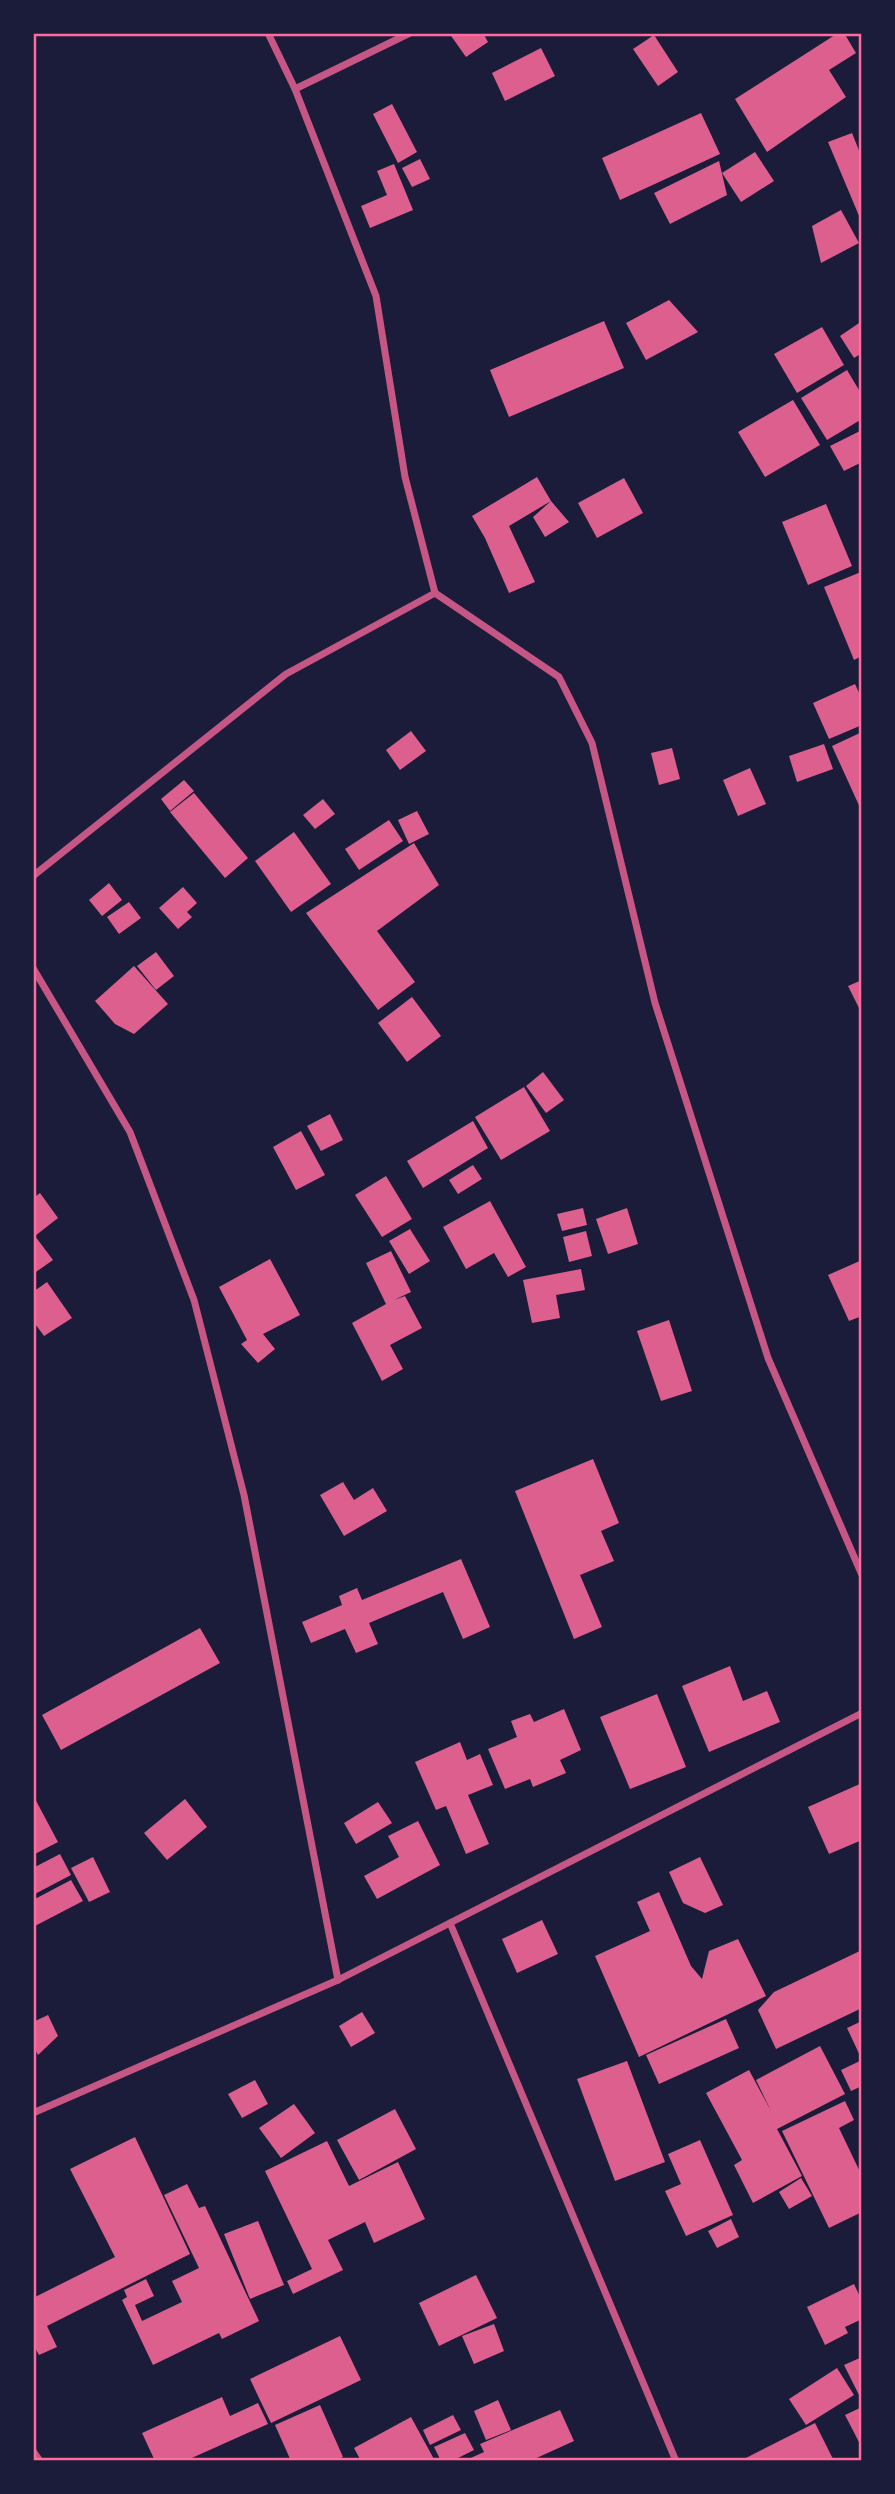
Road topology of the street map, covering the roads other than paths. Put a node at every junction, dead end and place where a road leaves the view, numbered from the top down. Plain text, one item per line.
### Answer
1 (268, 33) edge
2 (410, 33) edge
3 (295, 89) junction
4 (435, 593) junction
5 (33, 876) edge
6 (33, 968) edge
7 (862, 1575) edge
8 (862, 1713) edge
9 (450, 1923) junction
10 (338, 1980) junction
11 (33, 2113) edge
12 (33, 2451) edge
13 (40, 2461) edge
14 (676, 2461) edge

1 - 3 street
2 - 3 street
3 - 4 street
4 - 5 street
4 - 7 street
6 - 10 street
8 - 9 street
9 - 10 street
9 - 14 street
10 - 11 street
12 - 13 street

